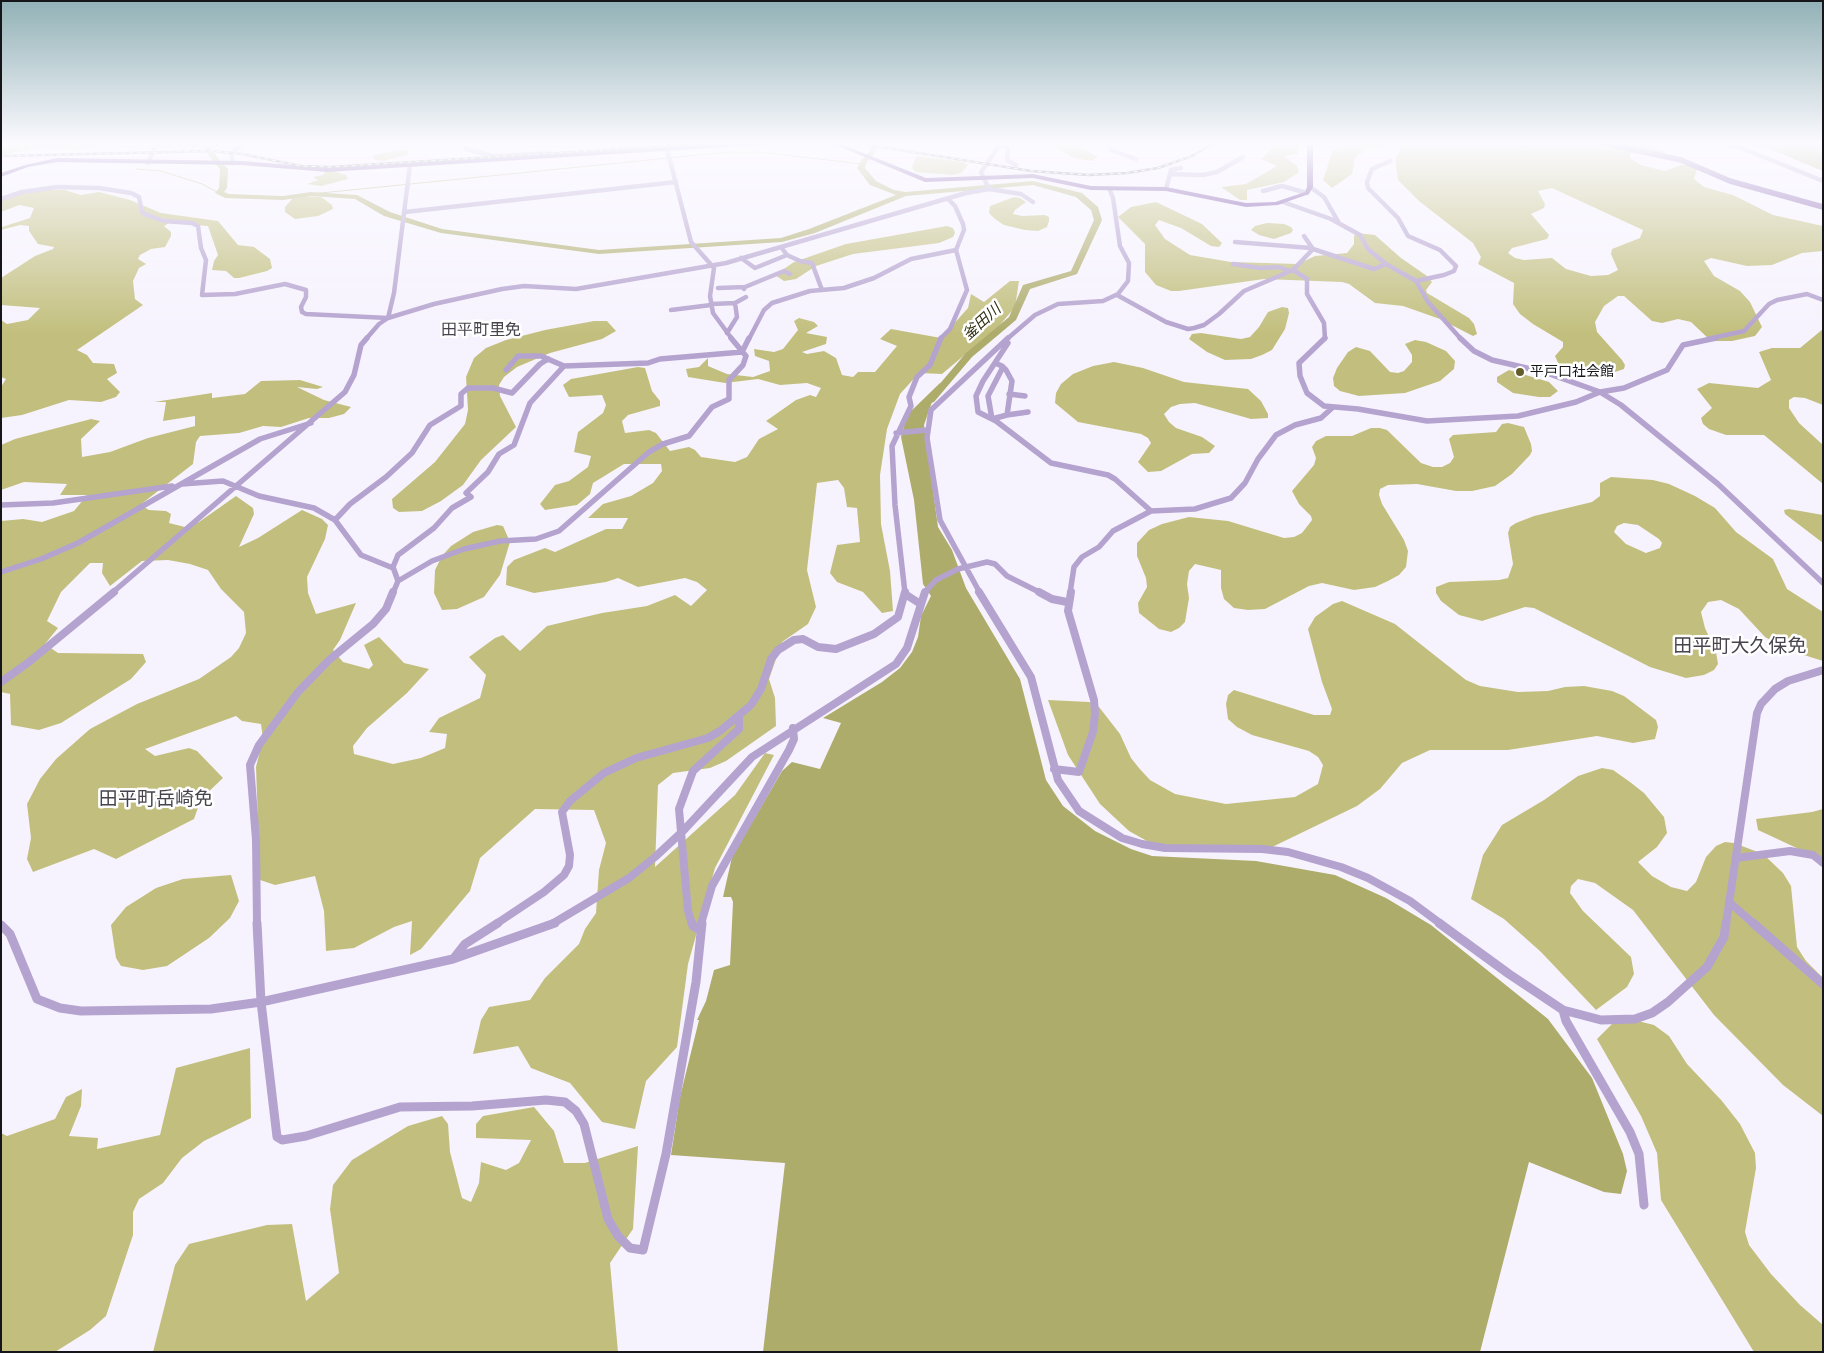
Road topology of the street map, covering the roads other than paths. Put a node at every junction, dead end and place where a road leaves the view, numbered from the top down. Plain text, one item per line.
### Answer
1 (141, 206) edge
2 (406, 206) edge
3 (458, 206) edge
4 (682, 206) edge
5 (923, 206) edge
6 (955, 206) edge
7 (1114, 206) edge
8 (1294, 206) edge
9 (1329, 206) edge
10 (1386, 206) edge
11 (405, 212) junction
12 (1339, 223) junction
13 (1304, 236) dead end
14 (1235, 242) dead end
15 (781, 247) junction
16 (1312, 248) junction
17 (956, 250) junction
18 (787, 255) junction
19 (742, 258) junction
20 (1232, 264) dead end
21 (1386, 264) junction
22 (713, 265) junction
23 (1291, 271) junction
24 (790, 274) dead end
25 (1416, 281) junction
26 (728, 283) dead end
27 (718, 288) junction
28 (710, 290) junction
29 (822, 290) junction
30 (1117, 294) junction
31 (746, 297) dead end
32 (1823, 300) edge
33 (736, 303) junction
34 (711, 305) junction
35 (671, 310) dead end
36 (388, 318) junction
37 (727, 334) junction
38 (1012, 335) junction
39 (742, 352) junction
40 (548, 359) junction
41 (995, 363) junction
42 (564, 366) junction
43 (1004, 367) junction
44 (506, 370) dead end
45 (1600, 392) junction
46 (1009, 394) junction
47 (1025, 396) dead end
48 (1332, 408) junction
49 (1028, 412) dead end
50 (1007, 415) junction
51 (992, 419) junction
52 (311, 423) junction
53 (926, 430) junction
54 (899, 432) junction
55 (179, 485) junction
56 (238, 487) junction
57 (1, 505) edge
58 (1151, 511) junction
59 (334, 520) junction
60 (393, 568) junction
61 (961, 568) junction
62 (1, 572) edge
63 (398, 581) junction
64 (1823, 583) edge
65 (905, 594) junction
66 (1067, 602) junction
67 (919, 603) junction
68 (1823, 670) edge
69 (1, 682) edge
70 (739, 717) junction
71 (793, 728) junction
72 (1054, 769) junction
73 (682, 831) junction
74 (1736, 858) junction
75 (1823, 863) edge
76 (1729, 902) junction
77 (1, 925) edge
78 (700, 930) junction
79 (453, 959) junction
80 (1823, 984) edge
81 (261, 1002) junction
82 (1563, 1010) junction
83 (1644, 1205) dead end

1 - 36 street
2 - 11 street
3 - 11 street
4 - 22 street
5 - 15 street
6 - 17 street
7 - 30 street
8 - 12 street
9 - 12 street
10 - 25 street
11 - 36 street
12 - 21 street
13 - 16 street
14 - 16 street
15 - 18 street
15 - 19 street
16 - 21 street
16 - 23 street
17 - 29 street
17 - 54 street
18 - 19 street
18 - 29 street
19 - 22 street
20 - 23 street
21 - 25 street
22 - 28 street
22 - 36 street
23 - 30 street
23 - 48 street
24 - 27 street
25 - 45 street
26 - 27 street
27 - 28 street
28 - 34 street
29 - 39 street
30 - 38 street
31 - 33 street
32 - 45 street
33 - 34 street
33 - 37 street
34 - 35 street
34 - 37 street
36 - 52 street
37 - 39 street
38 - 41 street
38 - 53 street
39 - 42 street
39 - 63 street
40 - 42 street
40 - 44 street
40 - 59 street
41 - 43 street
41 - 51 street
42 - 60 street
43 - 46 street
43 - 51 street
45 - 48 street
45 - 64 street
46 - 47 street
46 - 50 street
48 - 58 street
49 - 50 street
50 - 51 street
51 - 58 street
52 - 55 street
52 - 56 street
53 - 54 street
53 - 61 street
54 - 65 street
55 - 56 street
55 - 57 street
55 - 62 street
56 - 59 street
56 - 69 street
58 - 66 street
59 - 60 street
60 - 63 street
61 - 66 street
61 - 67 street
61 - 72 street
63 - 81 street
65 - 67 street
65 - 70 street
66 - 72 street
67 - 71 street
68 - 74 street
70 - 73 street
70 - 79 street
71 - 73 street
71 - 78 street
72 - 82 street
73 - 78 street
73 - 79 street
74 - 75 street
74 - 76 street
76 - 80 street
76 - 82 street
77 - 81 street
78 - 81 street
79 - 81 street
82 - 83 street

